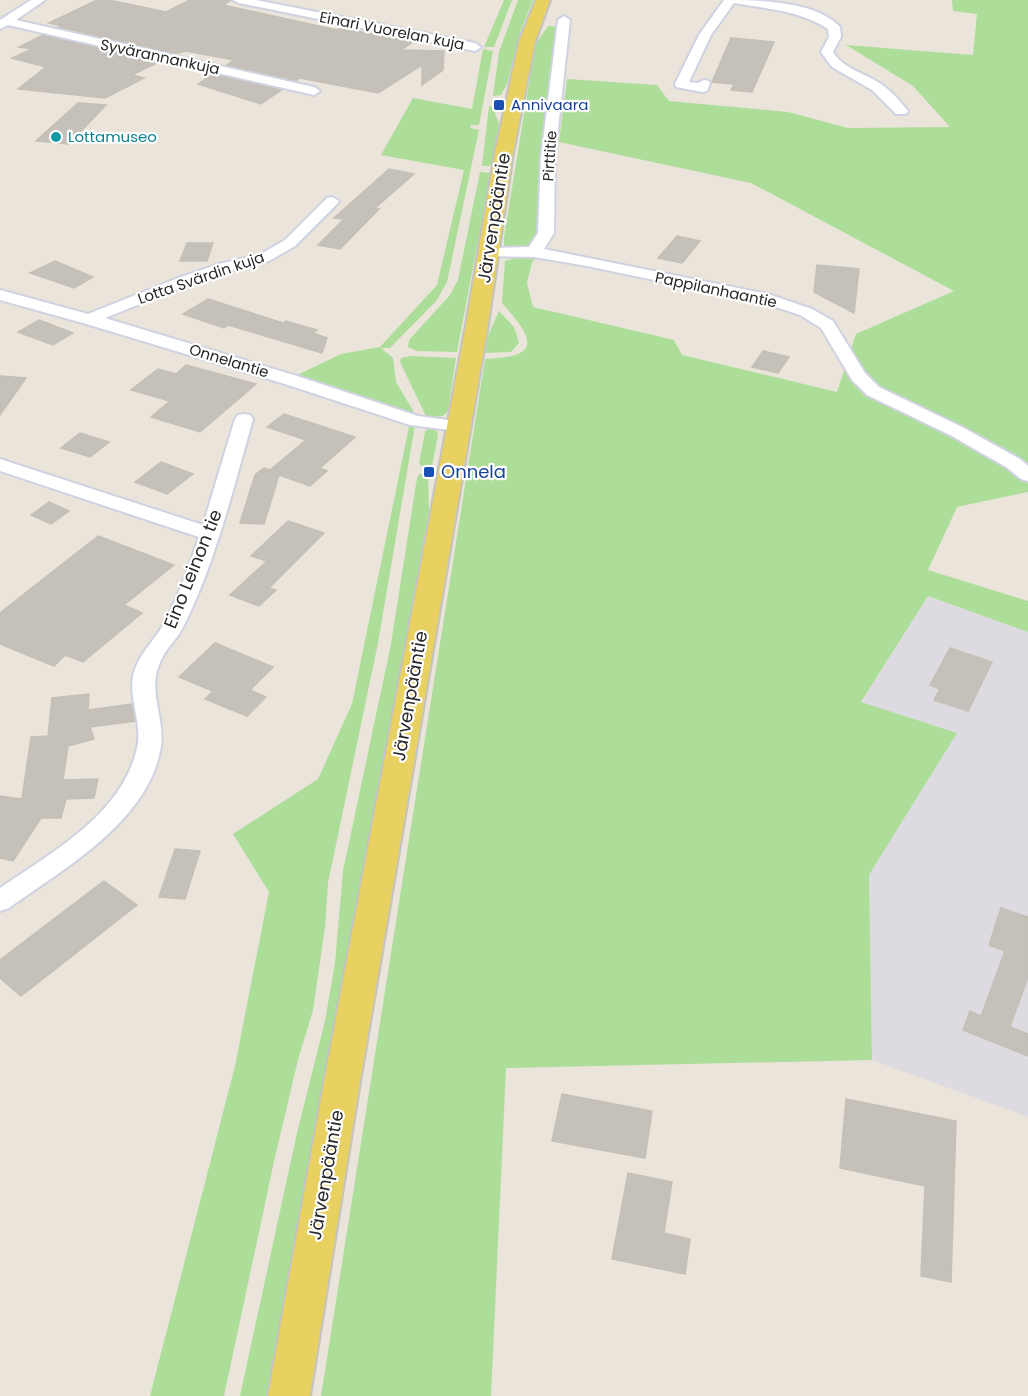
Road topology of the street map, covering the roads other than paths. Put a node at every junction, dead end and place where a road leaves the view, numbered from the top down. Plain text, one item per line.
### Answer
1 (39, 0) edge
2 (239, 0) edge
3 (543, 0) edge
4 (730, 0) edge
5 (736, 0) edge
6 (564, 20) dead end
7 (3, 23) edge
8 (475, 46) dead end
9 (704, 84) dead end
10 (314, 91) dead end
11 (901, 111) dead end
12 (332, 201) dead end
13 (534, 252) junction
14 (489, 253) junction
15 (0, 295) edge
16 (89, 319) junction
17 (244, 419) dead end
18 (457, 426) junction
19 (0, 465) edge
20 (1028, 475) edge
21 (210, 534) junction
22 (0, 901) edge
23 (289, 1396) edge

1 - 7 street
2 - 8 street, Einari Vuorelan kuja
3 - 14 main road, Järvenpääntie
4 - 9 street
5 - 11 street
6 - 13 street, Pirttitie
7 - 10 street, Syvärannankuja
12 - 16 street, Lotta Svärdin kuja
13 - 14 street, Pappilanhaantie
13 - 20 street, Pappilanhaantie
14 - 18 main road, Järvenpääntie
15 - 16 street, Onnelantie
16 - 18 street, Onnelantie
17 - 21 street, Eino Leinon tie
18 - 23 main road, Järvenpääntie
19 - 21 street
21 - 22 street, Eino Leinon tie

